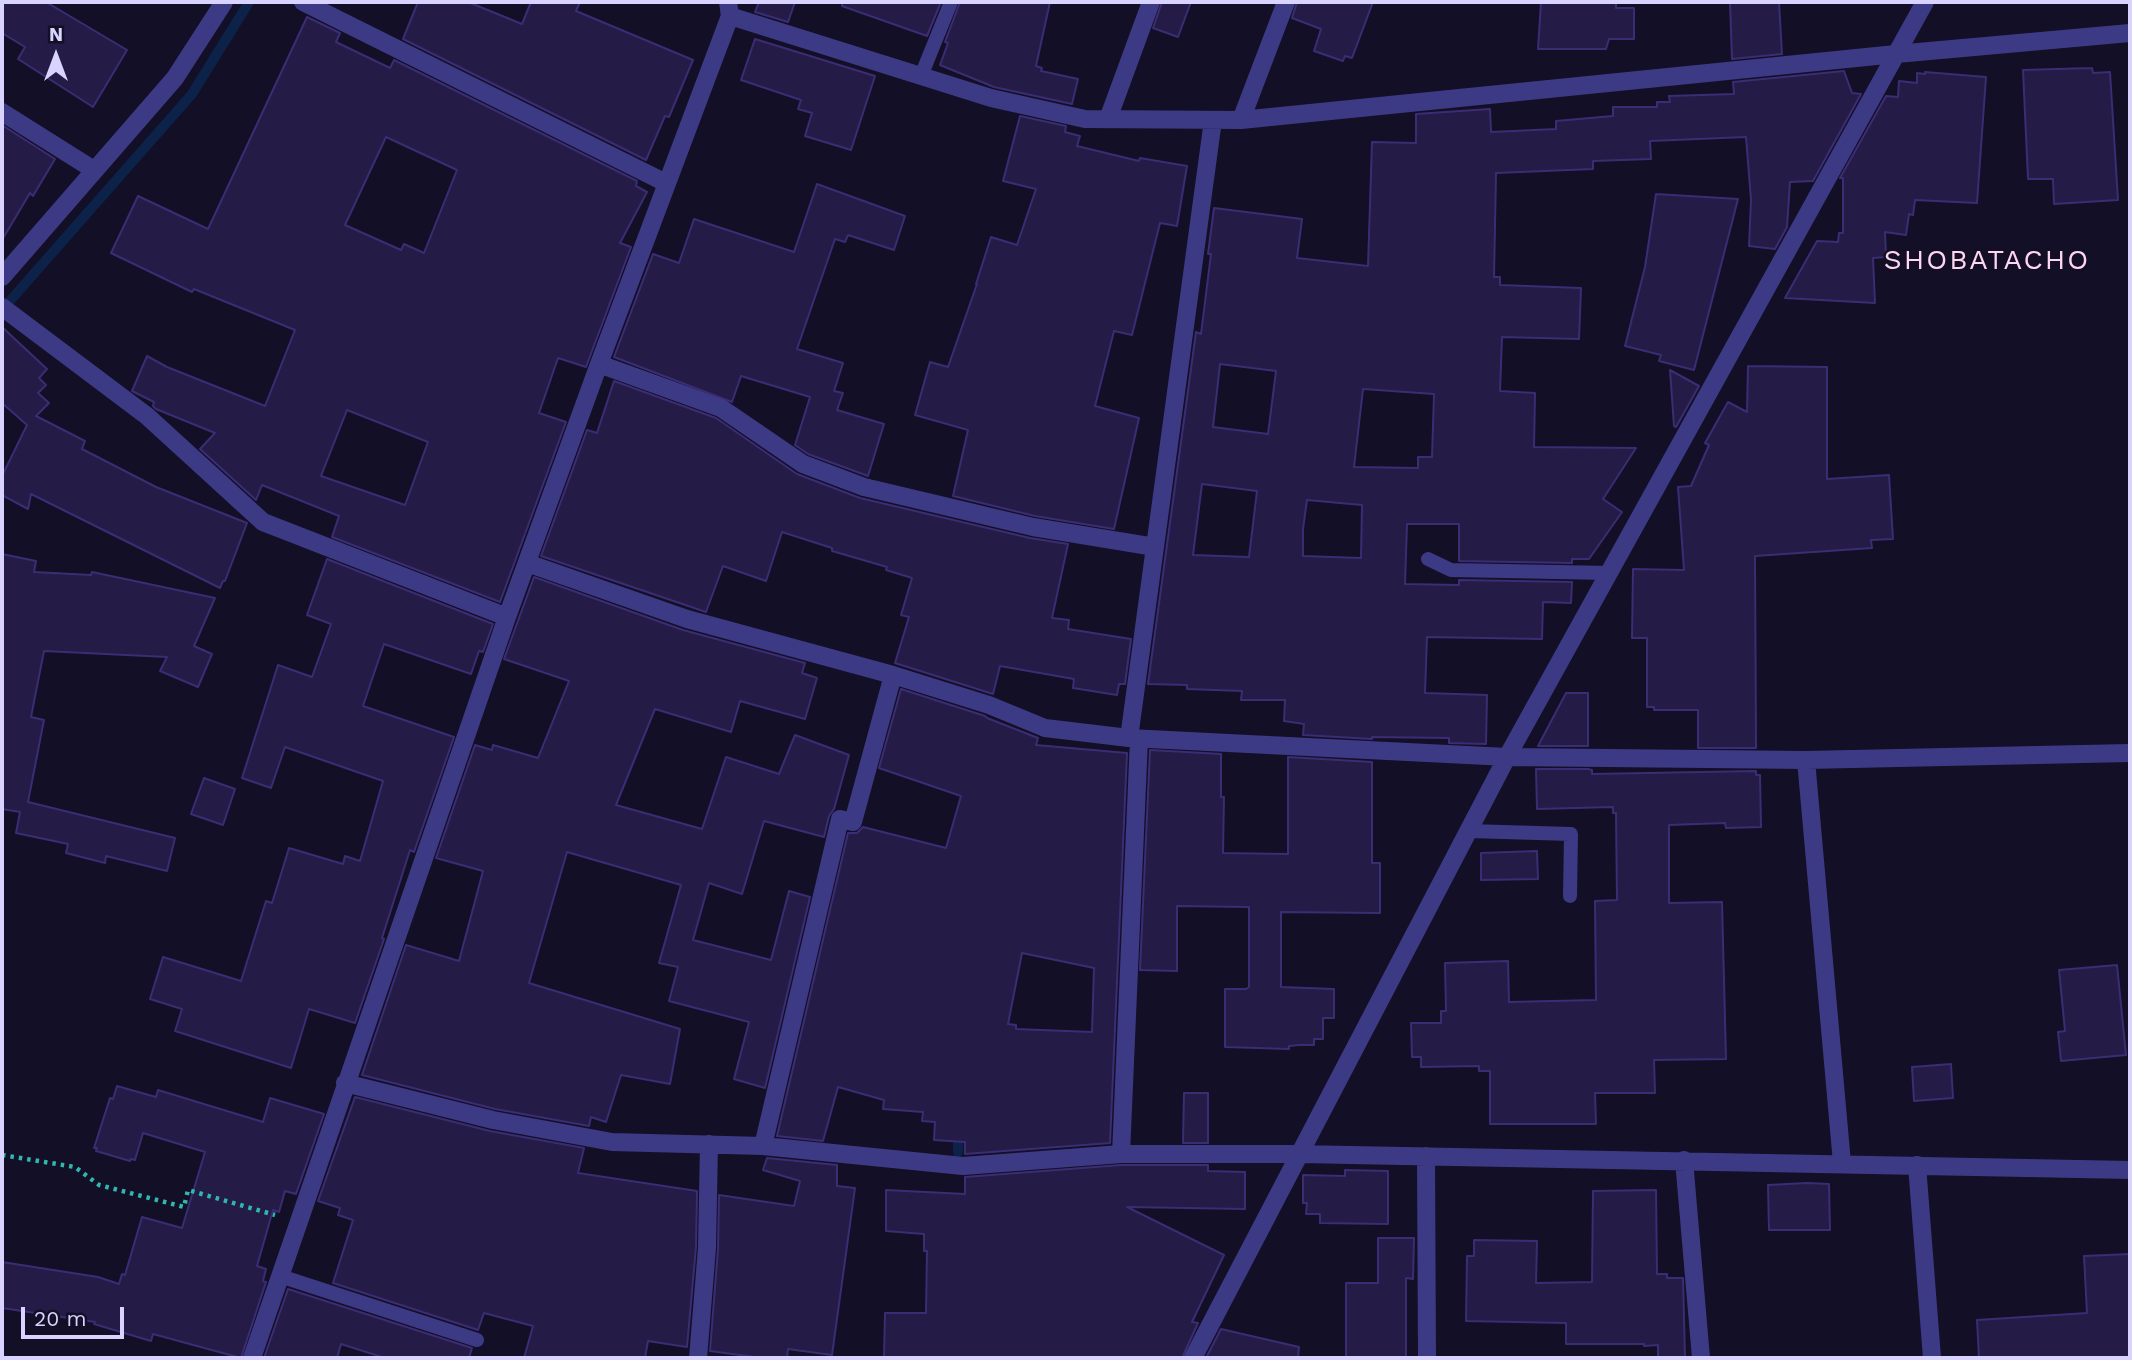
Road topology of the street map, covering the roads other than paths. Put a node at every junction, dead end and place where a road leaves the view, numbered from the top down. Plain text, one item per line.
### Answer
1 (224, 2) edge
2 (303, 2) edge
3 (951, 2) edge
4 (1150, 2) edge
5 (1286, 2) edge
6 (1925, 2) edge
7 (729, 9) edge
8 (2130, 33) edge
9 (1896, 54) junction
10 (921, 76) junction
11 (2, 112) edge
12 (1108, 119) junction
13 (1213, 120) junction
14 (1241, 120) junction
15 (94, 170) junction
16 (666, 184) junction
17 (2, 277) edge
18 (8, 312) edge
19 (599, 364) junction
20 (1155, 547) junction
21 (1428, 559) dead end
22 (527, 563) junction
23 (1609, 573) junction
24 (507, 617) junction
25 (893, 675) junction
26 (1134, 738) junction
27 (2130, 754) edge
28 (1507, 757) junction
29 (1806, 760) junction
30 (1469, 831) junction
31 (1570, 896) dead end
32 (345, 1083) junction
33 (709, 1144) junction
34 (763, 1146) junction
35 (1121, 1154) junction
36 (1299, 1154) junction
37 (1426, 1156) junction
38 (1684, 1160) junction
39 (1842, 1163) junction
40 (1917, 1165) junction
41 (2130, 1170) edge
42 (280, 1276) junction
43 (477, 1340) dead end
44 (252, 1358) edge
45 (698, 1358) edge
46 (1193, 1358) edge
47 (1427, 1358) edge
48 (1701, 1358) edge
49 (1932, 1358) edge

1 - 15 street
2 - 16 street
3 - 10 lane
4 - 12 street
5 - 14 street
6 - 9 street
7 - 10 street
7 - 16 street
8 - 9 street
9 - 14 street
9 - 23 street
10 - 12 street
11 - 15 street
12 - 13 street
13 - 14 street
13 - 20 street
15 - 17 street
16 - 19 street
18 - 24 street
19 - 20 street
19 - 22 street
20 - 26 street
21 - 23 lane
22 - 24 street
22 - 25 street
23 - 28 street
24 - 32 street
25 - 26 street
25 - 34 street
26 - 28 street
26 - 35 street
27 - 29 street
28 - 29 street
28 - 30 street
29 - 39 street
30 - 31 lane
30 - 36 street
32 - 33 street
32 - 42 street
33 - 34 street
33 - 45 street
34 - 35 street
35 - 36 street
36 - 37 street
36 - 46 street
37 - 38 street
37 - 47 street
38 - 39 street
38 - 48 street
39 - 40 street
40 - 41 street
40 - 49 street
42 - 43 lane
42 - 44 street

